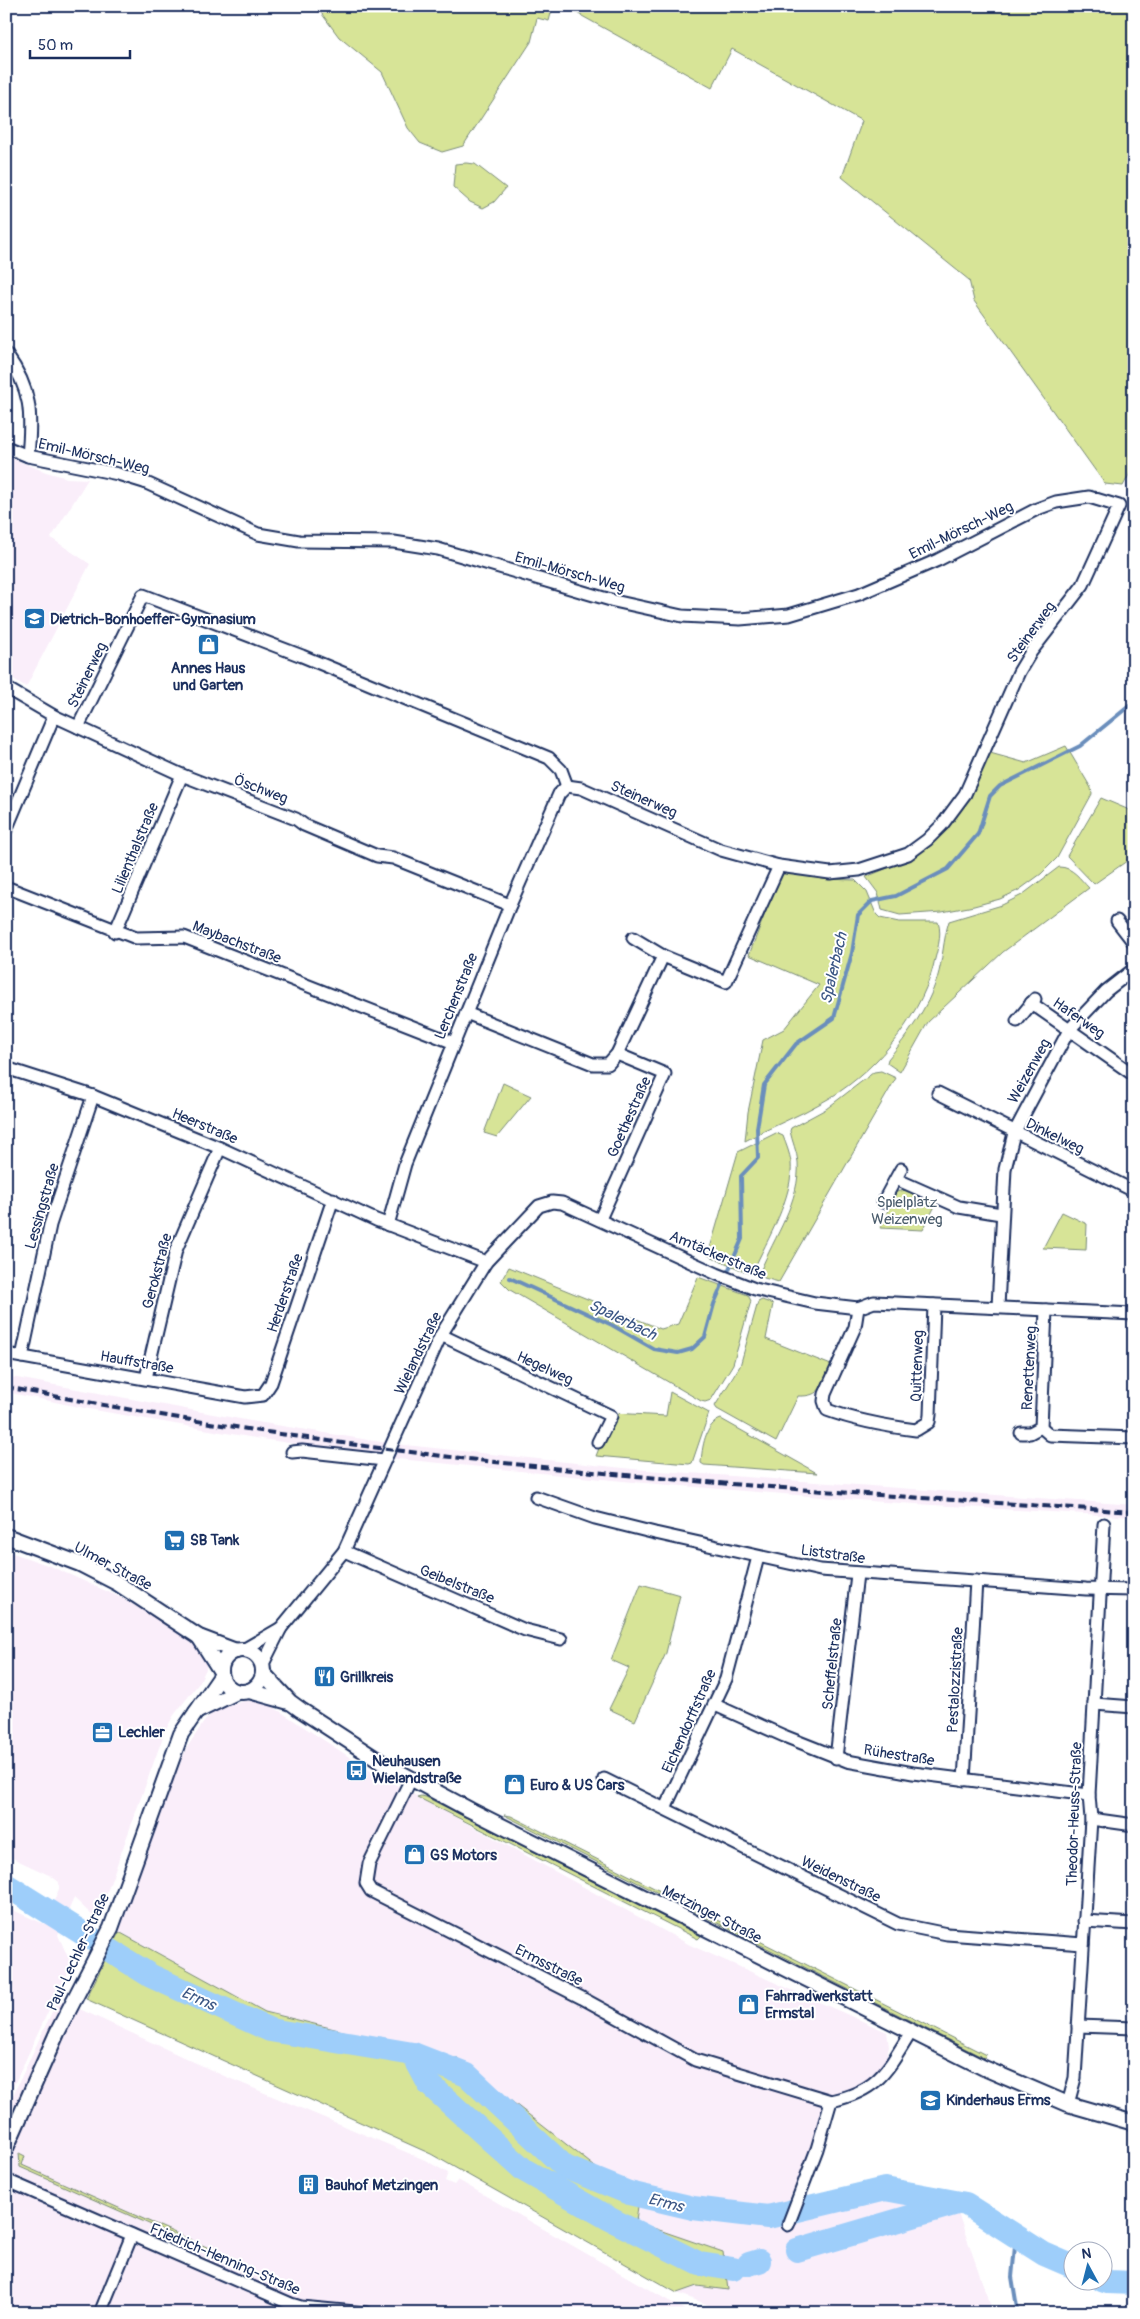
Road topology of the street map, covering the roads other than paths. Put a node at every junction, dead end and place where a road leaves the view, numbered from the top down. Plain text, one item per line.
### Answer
1 (6, 354) edge
2 (6, 447) edge
3 (28, 456) junction
4 (1119, 506) joint
5 (6, 688) edge
6 (54, 716) junction
7 (78, 727) junction
8 (182, 775) junction
9 (567, 786) junction
10 (6, 830) edge
11 (779, 866) junction
12 (6, 887) edge
13 (510, 904) junction
14 (1117, 921) dead end
15 (116, 932) junction
16 (633, 938) dead end
17 (1134, 942) edge
18 (663, 956) junction
19 (1134, 969) edge
20 (466, 1014) junction
21 (1018, 1021) dead end
22 (1069, 1030) junction
23 (454, 1043) junction
24 (617, 1054) junction
25 (6, 1068) edge
26 (1134, 1074) edge
27 (938, 1094) dead end
28 (93, 1096) junction
29 (1014, 1133) junction
30 (220, 1148) junction
31 (1134, 1191) edge
32 (333, 1199) junction
33 (884, 1202) dead end
34 (1002, 1214) junction
35 (600, 1219) junction
36 (388, 1225) junction
37 (486, 1262) junction
38 (934, 1305) junction
39 (998, 1307) junction
40 (858, 1308) junction
41 (1046, 1310) junction
42 (1134, 1314) edge
43 (440, 1335) junction
44 (6, 1354) edge
45 (22, 1357) junction
46 (146, 1378) junction
47 (263, 1395) joint
48 (1041, 1427) junction
49 (1021, 1433) dead end
50 (1134, 1438) edge
51 (598, 1442) dead end
52 (292, 1452) dead end
53 (384, 1460) junction
54 (536, 1498) dead end
55 (1104, 1524) dead end
56 (6, 1536) edge
57 (344, 1551) junction
58 (758, 1557) junction
59 (857, 1574) junction
60 (976, 1581) junction
61 (1100, 1589) junction
62 (1134, 1590) edge
63 (281, 1628) junction
64 (198, 1637) junction
65 (561, 1639) dead end
66 (240, 1650) junction
67 (263, 1669) junction
68 (220, 1673) junction
69 (243, 1692) junction
70 (290, 1702) junction
71 (715, 1704) junction
72 (1094, 1704) junction
73 (1134, 1706) edge
74 (195, 1712) junction
75 (836, 1758) junction
76 (411, 1779) junction
77 (604, 1779) dead end
78 (964, 1780) junction
79 (1089, 1795) junction
80 (665, 1808) junction
81 (1091, 1819) junction
82 (1134, 1825) edge
83 (1084, 1920) junction
84 (1134, 1924) edge
85 (1083, 1944) junction
86 (1078, 2026) junction
87 (1134, 2028) edge
88 (911, 2032) junction
89 (831, 2101) junction
90 (1068, 2104) junction
91 (1134, 2123) edge
92 (6, 2148) edge
93 (6, 2180) edge
94 (788, 2225) dead end
95 (132, 2235) junction
96 (100, 2313) edge
97 (366, 2313) edge

1 - 3 street
2 - 3 street, Emil-Mörsch-Weg
3 - 4 street, Emil-Mörsch-Weg
4 - 11 street, Steinerweg
5 - 6 street, Öschweg
6 - 7 street, Öschweg
6 - 10 street
7 - 8 street, Öschweg
7 - 9 street, Steinerweg
8 - 13 street, Öschweg
8 - 15 street, Lilienthalstraße
9 - 11 street, Steinerweg
9 - 13 street, Lerchenstraße
11 - 18 street
12 - 15 street, Maybachstraße
13 - 20 street, Lerchenstraße
14 - 17 street
15 - 23 street, Maybachstraße
16 - 18 street
18 - 24 street
19 - 22 street, Weizenweg
20 - 23 street, Lerchenstraße
20 - 24 street
21 - 22 street, Haferweg
22 - 26 street, Haferweg
22 - 29 street, Weizenweg
23 - 36 street, Lerchenstraße
24 - 35 street, Goethestraße
25 - 28 street, Heerstraße
27 - 29 street, Dinkelweg
28 - 30 street, Heerstraße
28 - 45 street, Lessingstraße
29 - 31 street, Dinkelweg
29 - 34 street, Weizenweg
30 - 32 street, Heerstraße
30 - 46 street, Gerokstraße
32 - 36 street, Heerstraße
32 - 47 street, Herderstraße
33 - 34 street
34 - 39 street, Weizenweg
35 - 37 street, Amtäckerstraße
35 - 40 street, Amtäckerstraße
36 - 37 street
37 - 43 street, Wielandstraße
38 - 39 street, Amtäckerstraße
38 - 40 street, Amtäckerstraße
38 - 40 street, Quittenweg
39 - 41 street, Amtäckerstraße
41 - 42 street, Amtäckerstraße
41 - 48 street, Renettenweg
43 - 51 street, Hegelweg
43 - 53 street, Wielandstraße
44 - 45 street, Hauffstraße
45 - 46 street, Hauffstraße
46 - 47 street, Hauffstraße
48 - 49 street, Renettenweg
48 - 50 street, Renettenweg
52 - 53 street
53 - 57 street, Wielandstraße
54 - 58 street, Liststraße
55 - 61 street, Theodor-Heuss-Straße
56 - 64 street, Ulmer Straße
57 - 63 street, Wielandstraße
57 - 65 street, Geibelstraße
58 - 59 street, Liststraße
58 - 71 street, Eichendorffstraße
59 - 60 street, Liststraße
59 - 75 street, Scheffelstraße
60 - 61 street, Liststraße
60 - 78 street, Pestalozzistraße
61 - 62 street, Liststraße
61 - 72 street, Theodor-Heuss-Straße
63 - 66 street, Wielandstraße
63 - 67 street, Wielandstraße
64 - 66 street, Ulmer Straße
64 - 68 street, Ulmer Straße
66 - 67 street, Ulmer Straße
66 - 68 street
67 - 69 street
67 - 70 street, Metzinger Straße
68 - 69 street, Ulmer Straße
68 - 74 street, Paul-Lechler-Straße
69 - 70 street, Metzinger Straße
69 - 74 street
70 - 76 street, Metzinger Straße
71 - 75 street, Rühestraße
71 - 80 street, Eichendorffstraße
72 - 73 street
72 - 79 street, Theodor-Heuss-Straße
74 - 92 street, Paul-Lechler-Straße
75 - 78 street, Rühestraße
76 - 88 street, Metzinger Straße
76 - 89 street, Ermsstraße
77 - 80 street, Weidenstraße
78 - 79 street, Rühestraße
79 - 81 street, Theodor-Heuss-Straße
80 - 85 street, Weidenstraße
81 - 82 street
81 - 83 street, Theodor-Heuss-Straße
83 - 84 street
83 - 85 street, Theodor-Heuss-Straße
85 - 86 street, Theodor-Heuss-Straße
86 - 87 street
86 - 90 street, Theodor-Heuss-Straße
88 - 89 street
88 - 90 street, Metzinger Straße
89 - 94 street
90 - 91 street, Metzinger Straße
93 - 95 street, Friedrich-Henning-Straße
95 - 96 street, Friedrich-Henning-Straße
95 - 97 street, Friedrich-Henning-Straße

